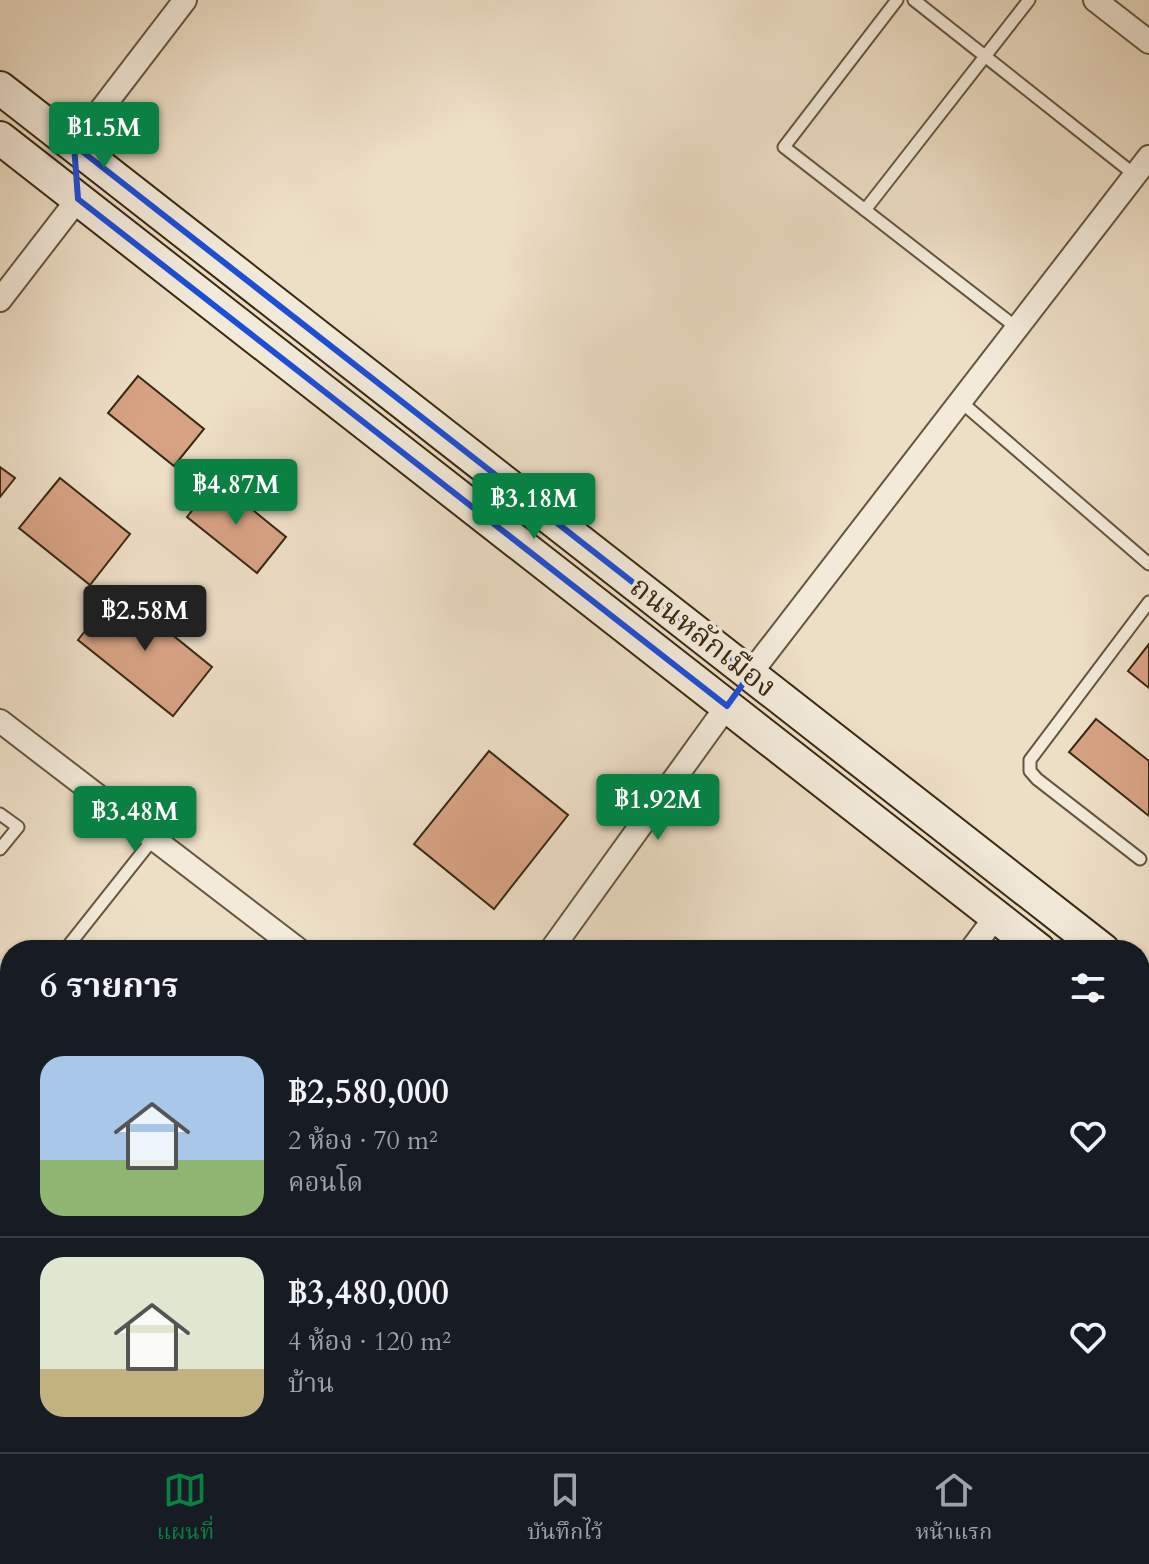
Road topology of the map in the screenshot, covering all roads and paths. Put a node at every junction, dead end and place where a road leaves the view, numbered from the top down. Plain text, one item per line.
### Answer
1 (185, 0) edge
2 (897, 0) edge
3 (914, 0) edge
4 (1029, 0) edge
5 (1095, 0) edge
6 (1149, 42) edge
7 (986, 57) junction
8 (0, 88) edge
9 (0, 138) edge
10 (74, 145) junction
11 (1142, 166) edge
12 (78, 199) junction
13 (865, 210) junction
14 (0, 300) edge
15 (1017, 328) junction
16 (960, 401) junction
17 (1149, 564) edge
18 (1149, 602) edge
19 (750, 674) junction
20 (727, 706) junction
21 (0, 721) edge
22 (0, 814) edge
23 (153, 839) junction
24 (0, 849) edge
25 (1140, 859) dead end
26 (996, 916) junction
27 (73, 940) edge
28 (286, 940) edge
29 (558, 940) edge
30 (978, 940) edge
31 (1026, 940) edge
32 (1090, 940) edge

1 - 10 street
2 - 13 lane
3 - 7 lane
4 - 7 lane
5 - 6 street
7 - 11 lane
7 - 13 lane
8 - 10 street, ถนนหลักเมือง
9 - 12 street, ถนนหลักเมือง
10 - 12 street
10 - 19 street, ถนนหลักเมือง
11 - 15 street
12 - 14 street
12 - 20 street, ถนนหลักเมือง
13 - 15 lane
15 - 16 street
16 - 17 lane
16 - 19 street
18 - 25 lane
19 - 20 street
19 - 32 street, ถนนหลักเมือง
20 - 26 street, ถนนหลักเมือง
20 - 29 street
21 - 23 street
22 - 24 lane
23 - 27 lane
23 - 28 street
26 - 30 street
26 - 31 street, ถนนหลักเมือง

